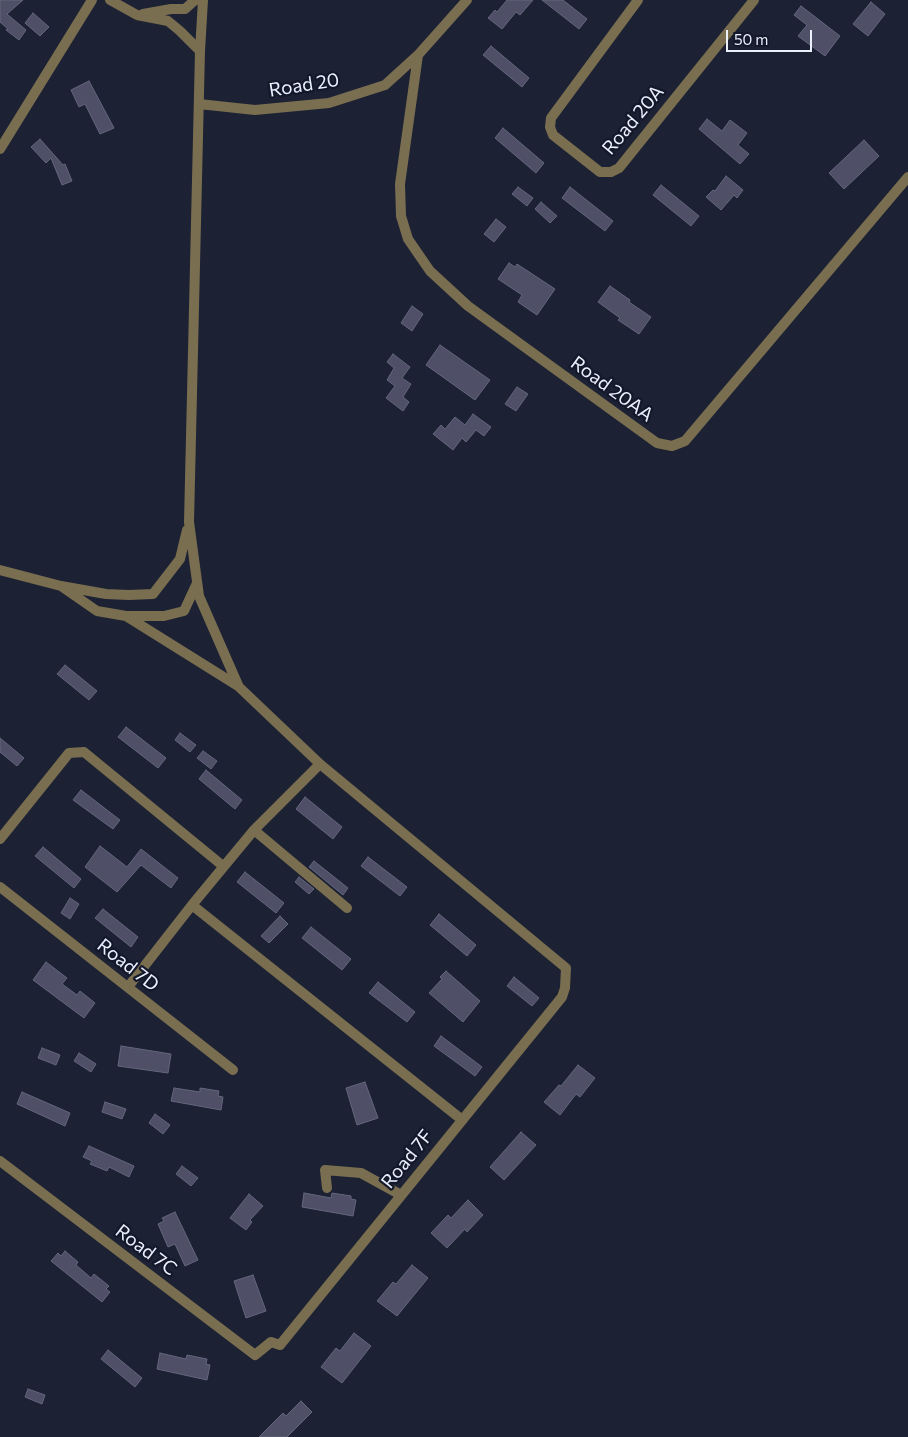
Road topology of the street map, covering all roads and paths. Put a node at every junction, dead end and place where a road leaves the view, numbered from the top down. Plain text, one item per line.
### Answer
1 (92, 0) edge
2 (110, 0) edge
3 (196, 0) edge
4 (204, 0) edge
5 (468, 0) edge
6 (638, 0) edge
7 (754, 0) edge
8 (136, 15) junction
9 (200, 51) junction
10 (418, 55) junction
11 (199, 104) junction
12 (0, 149) edge
13 (908, 177) edge
14 (189, 522) junction
15 (0, 570) edge
16 (197, 583) junction
17 (61, 586) junction
18 (126, 616) junction
19 (238, 686) junction
20 (320, 764) junction
21 (254, 830) junction
22 (0, 839) edge
23 (223, 866) junction
24 (0, 887) edge
25 (192, 905) junction
26 (346, 908) dead end
27 (128, 987) junction
28 (233, 1070) dead end
29 (461, 1119) junction
30 (0, 1161) edge
31 (327, 1188) dead end
32 (401, 1195) junction
33 (271, 1342) joint

1 - 12 street
2 - 8 street
3 - 8 street
4 - 9 street
5 - 10 street, Road 20
6 - 7 street, Road 20A
8 - 9 street
9 - 11 street
10 - 11 street, Road 20
10 - 13 street, Road 20AA
11 - 14 street
14 - 16 street
14 - 17 street
15 - 17 street
16 - 18 street
16 - 19 street
17 - 18 street
18 - 19 street
19 - 20 street
20 - 21 street
20 - 29 street, Road 7F
21 - 23 street
21 - 26 street
22 - 23 street
23 - 25 street
24 - 27 street, Road 7D
25 - 27 street
25 - 29 street
27 - 28 street, Road 7D
29 - 32 street, Road 7F
30 - 33 street, Road 7C
31 - 32 street
32 - 33 street, Road 7F

